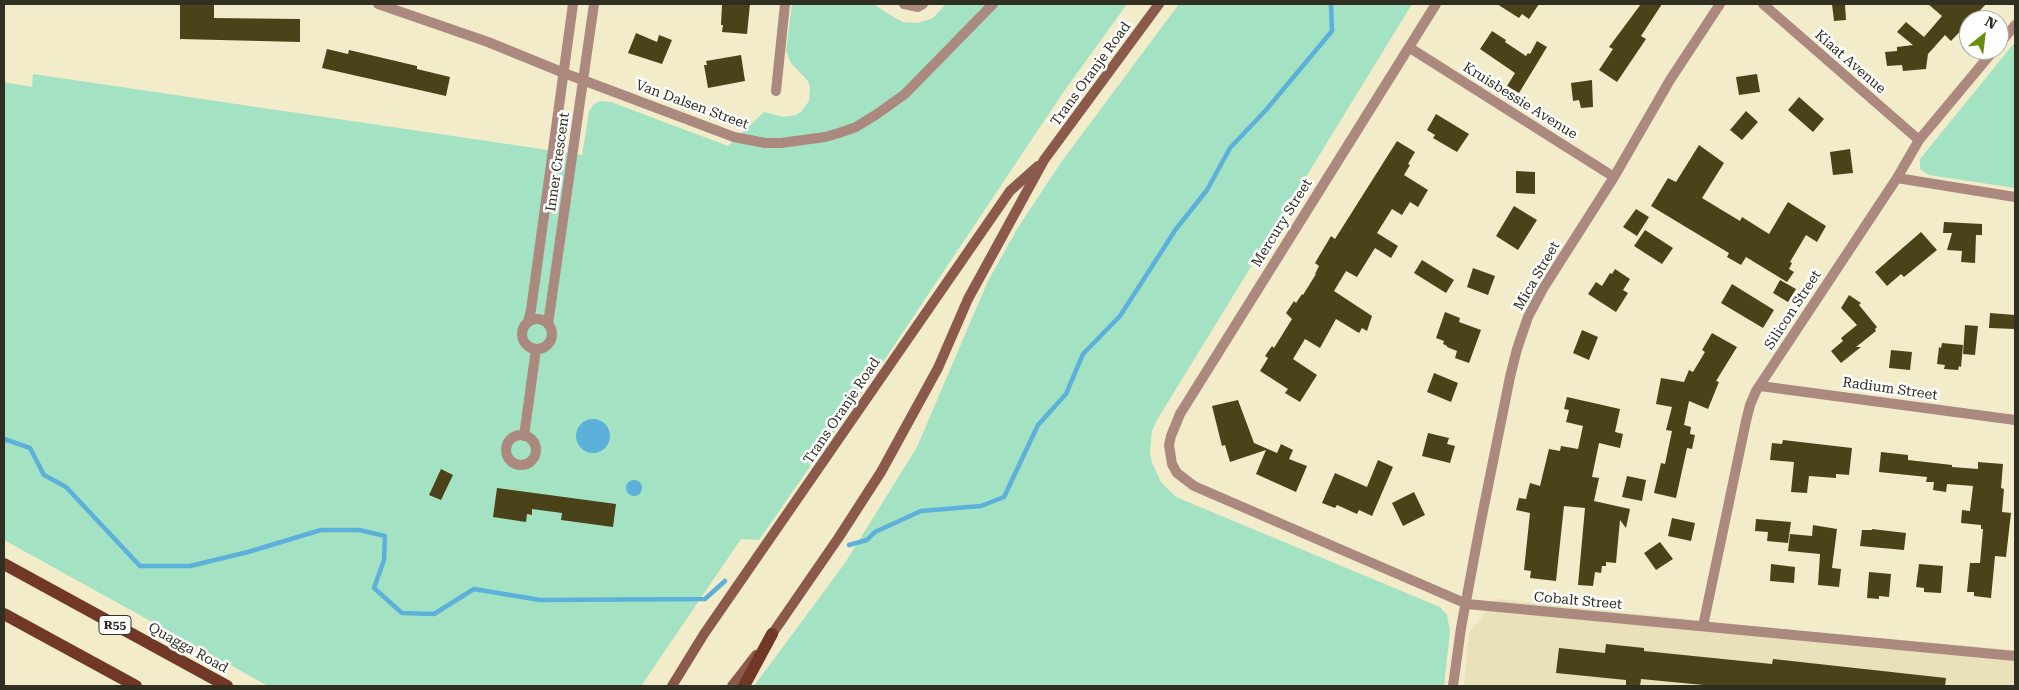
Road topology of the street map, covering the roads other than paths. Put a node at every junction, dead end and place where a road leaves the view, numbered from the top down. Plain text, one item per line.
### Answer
1 (378, 4) edge
2 (573, 4) edge
3 (594, 4) edge
4 (785, 4) edge
5 (904, 4) edge
6 (923, 4) edge
7 (993, 4) edge
8 (1159, 4) edge
9 (1436, 4) edge
10 (1720, 4) edge
11 (1763, 4) edge
12 (401, 8) edge
13 (1410, 48) junction
14 (1986, 60) edge
15 (564, 73) junction
16 (583, 80) junction
17 (776, 91) dead end
18 (1918, 140) junction
19 (1044, 160) junction
20 (1614, 177) junction
21 (1897, 178) junction
22 (2015, 197) edge
23 (528, 322) junction
24 (548, 324) junction
25 (536, 349) junction
26 (1760, 386) junction
27 (2015, 420) edge
28 (524, 436) dead end
29 (1172, 464) joint
30 (4, 564) edge
31 (1466, 604) junction
32 (4, 614) edge
33 (1703, 626) junction
34 (772, 634) junction
35 (2015, 656) edge
36 (136, 686) edge
37 (227, 686) edge
38 (672, 686) edge
39 (732, 686) edge
40 (744, 686) edge
41 (1453, 686) edge

1 - 12 street, Van Dalsen Street
2 - 15 street, Inner Crescent
3 - 16 street, Inner Crescent
4 - 17 street
5 - 6 street
7 - 16 street, Van Dalsen Street
8 - 19 main road, Trans Oranje Road
9 - 13 street, Mercury Street
10 - 20 street, Mica Street
11 - 18 street, Kiaat Avenue
12 - 15 street, Van Dalsen Street
13 - 20 street, Kruisbessie Avenue
13 - 29 street, Mercury Street
14 - 18 street, Silicon Street
15 - 16 street, Van Dalsen Street
15 - 23 street, Inner Crescent
16 - 24 street, Inner Crescent
18 - 21 street, Silicon Street
19 - 34 main road, Trans Oranje Road
19 - 38 main road, Trans Oranje Road
20 - 31 street, Mica Street
21 - 22 street
21 - 26 street, Silicon Street
23 - 24 street
23 - 25 street
24 - 25 street
25 - 28 street
26 - 27 street, Radium Street
26 - 33 street, Silicon Street
29 - 31 street, Cobalt Street
30 - 37 main road, Quagga Road / R55
31 - 33 street, Cobalt Street
31 - 41 street, Mica Street
32 - 36 main road
33 - 35 street, Cobalt Street
34 - 39 main road, Trans Oranje Road
34 - 40 main road

